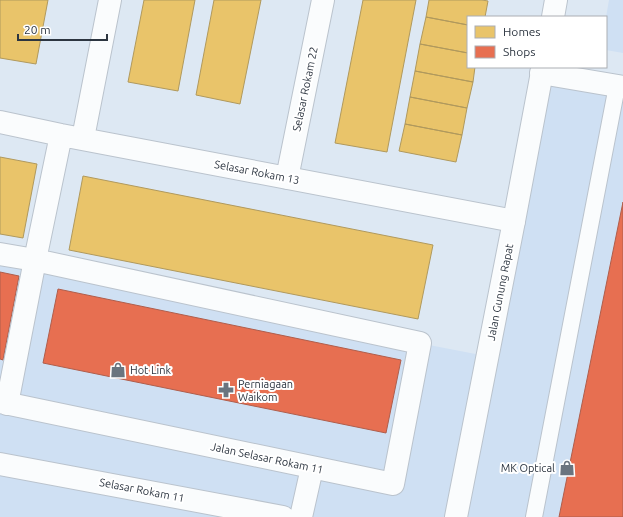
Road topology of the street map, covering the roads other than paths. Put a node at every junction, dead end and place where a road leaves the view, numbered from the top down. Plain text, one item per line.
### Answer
1 (110, 0) edge
2 (324, 0) edge
3 (556, 0) edge
4 (553, 16) edge
5 (542, 70) edge
6 (620, 87) edge
7 (0, 122) edge
8 (61, 135) junction
9 (83, 138) junction
10 (287, 178) junction
11 (514, 221) junction
12 (0, 254) edge
13 (35, 260) junction
14 (4, 403) edge
15 (0, 464) edge
16 (312, 468) junction
17 (283, 517) edge
18 (301, 517) edge
19 (456, 517) edge
20 (534, 517) edge

1 - 9 street
2 - 10 street, Selasar Rokam 22
3 - 4 street
5 - 6 street
5 - 11 street, Jalan Gunung Rapat
6 - 20 lane
7 - 8 street, Selasar Rokam 13
8 - 9 street, Selasar Rokam 13
8 - 13 street
9 - 10 street, Selasar Rokam 13
10 - 11 street, Selasar Rokam 13
11 - 19 street, Jalan Gunung Rapat
12 - 13 street
13 - 14 street
13 - 16 street, Jalan Selasar Rokam 11
14 - 16 street, Jalan Selasar Rokam 11
15 - 17 street, Selasar Rokam 11
16 - 18 street

